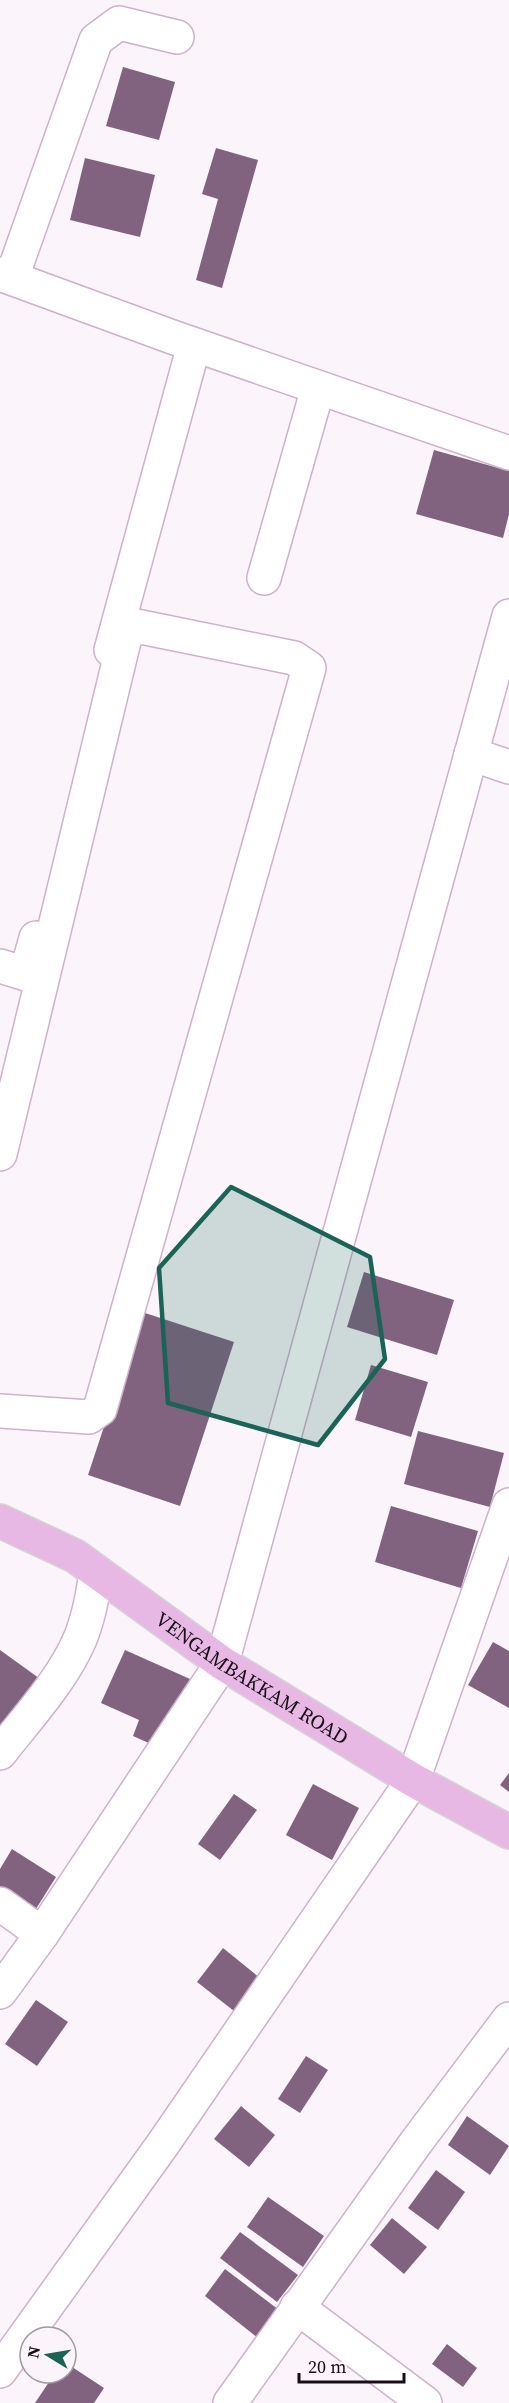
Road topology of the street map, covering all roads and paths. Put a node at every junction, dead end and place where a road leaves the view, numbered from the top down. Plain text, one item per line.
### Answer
1 (177, 37) dead end
2 (6, 275) edge
3 (194, 345) junction
4 (318, 388) junction
5 (509, 453) edge
6 (264, 578) dead end
7 (509, 616) edge
8 (471, 754) junction
9 (509, 767) edge
10 (0, 966) edge
11 (0, 1154) edge
12 (0, 1411) edge
13 (509, 1505) edge
14 (0, 1521) edge
15 (96, 1572) junction
16 (222, 1663) junction
17 (0, 1753) edge
18 (413, 1780) junction
19 (509, 1832) edge
20 (0, 1904) edge
21 (42, 1934) junction
22 (0, 1992) edge
23 (509, 2019) edge
24 (297, 2307) junction
25 (0, 2371) edge
26 (230, 2403) edge
27 (425, 2403) edge

1 - 2 street
2 - 3 street
3 - 4 street
3 - 10 street
4 - 5 street
4 - 6 street
7 - 8 street
8 - 9 street
8 - 16 street
11 - 12 street
13 - 18 street
14 - 15 main road, VENGAMBAKKAM ROAD
15 - 16 main road, VENGAMBAKKAM ROAD
15 - 17 street
16 - 18 main road, VENGAMBAKKAM ROAD
16 - 21 street
18 - 19 main road, VENGAMBAKKAM ROAD
18 - 25 street
20 - 21 street
21 - 22 street
23 - 24 street
24 - 26 street
24 - 27 street

